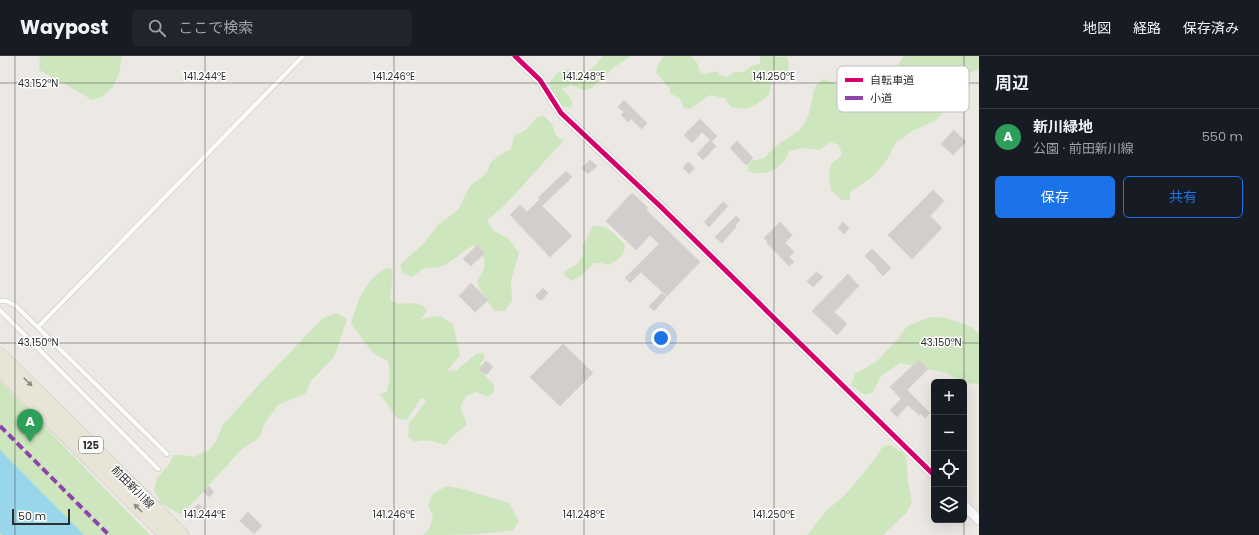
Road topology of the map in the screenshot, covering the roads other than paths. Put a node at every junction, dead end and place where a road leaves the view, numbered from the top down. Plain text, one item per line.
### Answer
1 (303, 56) edge
2 (515, 56) edge
3 (0, 301) edge
4 (0, 310) edge
5 (38, 327) junction
6 (0, 355) edge
7 (0, 370) edge
8 (167, 454) dead end
9 (158, 469) dead end
10 (931, 472) edge
11 (967, 508) edge
12 (979, 520) edge
13 (166, 535) edge
14 (182, 535) edge

1 - 5 lane
2 - 10 street
3 - 5 lane
4 - 9 lane
5 - 8 lane
6 -> 14 main road, 前田新川線 / 125
13 -> 7 main road, 前田新川線 / 125
11 - 12 street

